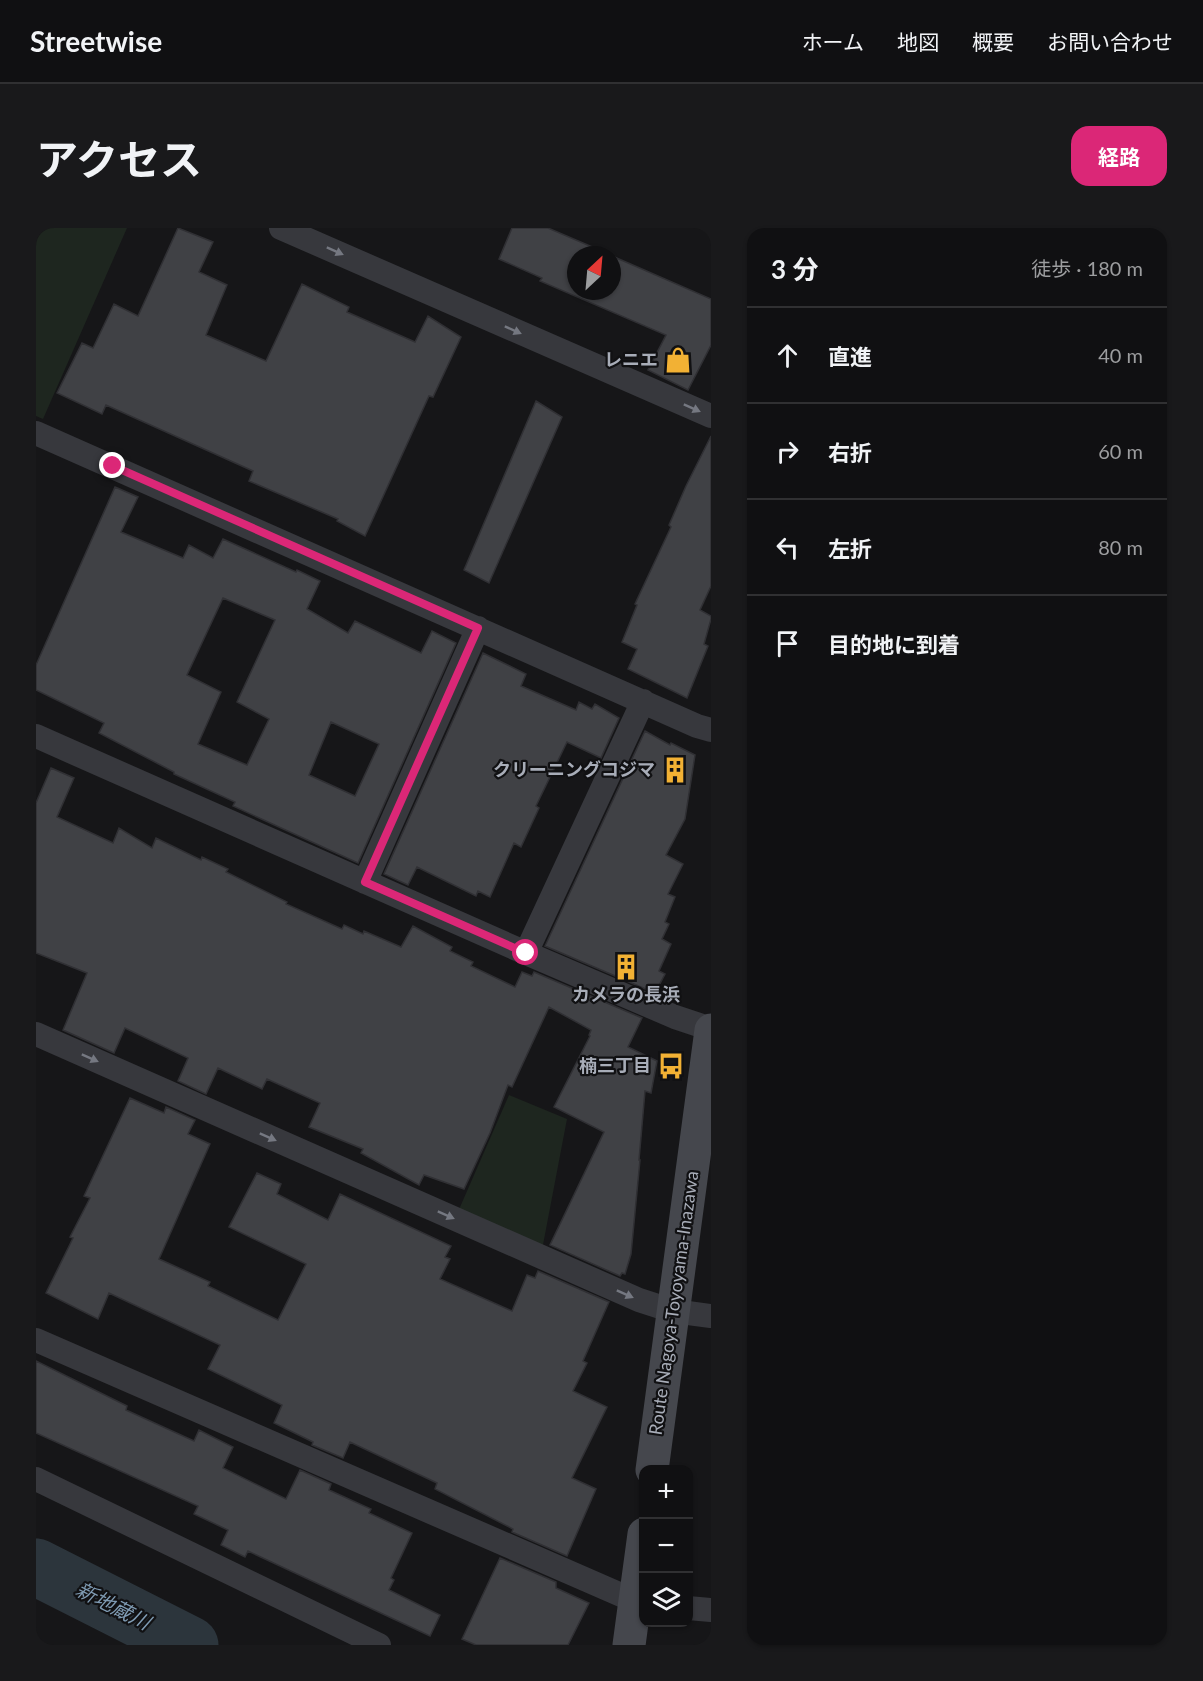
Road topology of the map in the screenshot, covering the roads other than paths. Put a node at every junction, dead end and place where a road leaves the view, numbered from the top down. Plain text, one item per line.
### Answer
1 (281, 228) edge
2 (711, 416) edge
3 (36, 433) edge
4 (478, 628) junction
5 (643, 701) junction
6 (711, 730) edge
7 (36, 736) edge
8 (365, 882) junction
9 (526, 953) junction
10 (711, 1030) edge
11 (36, 1034) edge
12 (673, 1311) junction
13 (711, 1316) edge
14 (36, 1340) edge
15 (653, 1465) edge
16 (36, 1479) edge
17 (639, 1602) edge
18 (693, 1608) edge
19 (711, 1610) edge
20 (379, 1645) edge
21 (629, 1645) edge

1 -> 2 street
3 - 4 street
4 - 5 street
4 - 8 street
5 - 6 street
5 - 9 street
7 - 8 street
8 - 9 street
9 - 10 street
10 - 12 main road, Route Nagoya-Toyoyama-Inazawa
11 -> 12 street
12 - 13 street
12 - 15 main road, Route Nagoya-Toyoyama-Inazawa
14 - 17 street
16 - 20 street
17 - 21 main road
18 - 19 street

